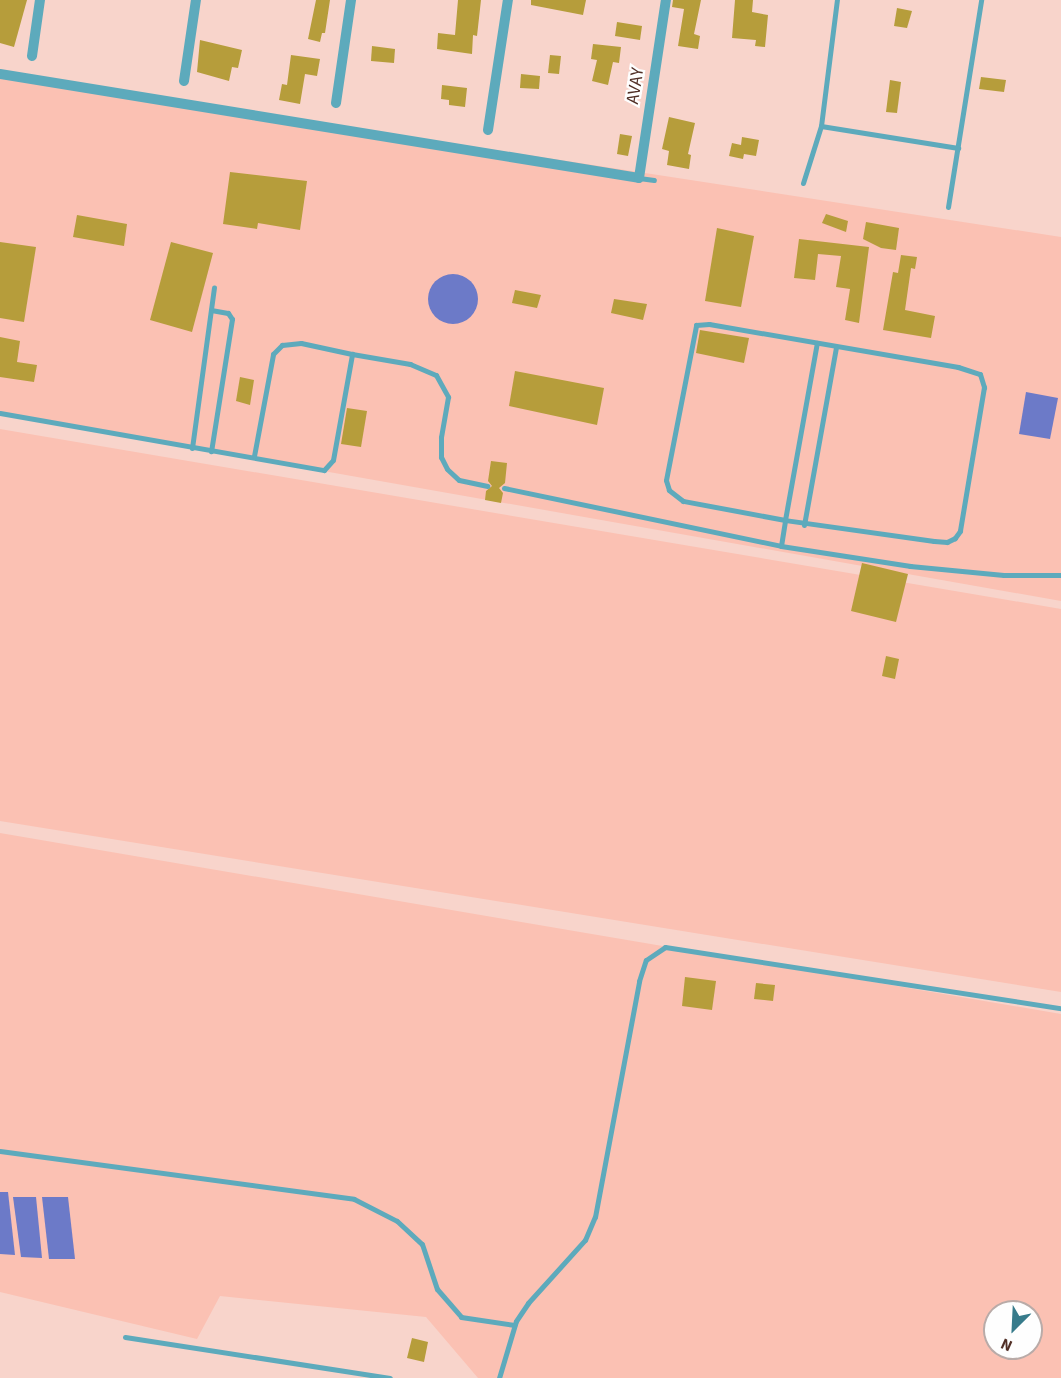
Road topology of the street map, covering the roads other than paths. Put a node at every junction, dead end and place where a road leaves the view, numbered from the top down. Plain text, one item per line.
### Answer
1 (40, 0) edge
2 (196, 0) edge
3 (351, 0) edge
4 (508, 0) edge
5 (666, 0) edge
6 (837, 0) edge
7 (981, 0) edge
8 (32, 56) dead end
9 (0, 74) edge
10 (184, 81) dead end
11 (336, 104) dead end
12 (821, 126) junction
13 (488, 130) dead end
14 (958, 148) junction
15 (639, 178) junction
16 (654, 180) dead end
17 (803, 183) dead end
18 (948, 207) dead end
19 (214, 287) dead end
20 (211, 310) junction
21 (817, 343) junction
22 (836, 347) junction
23 (352, 354) junction
24 (0, 413) edge
25 (192, 448) junction
26 (211, 451) junction
27 (254, 456) junction
28 (487, 486) dead end
29 (504, 488) dead end
30 (785, 520) junction
31 (804, 525) junction
32 (781, 546) junction
33 (1061, 575) edge
34 (1061, 1008) edge
35 (0, 1151) edge
36 (514, 1325) junction
37 (125, 1336) dead end
38 (362, 1376) edge
39 (390, 1378) edge
40 (499, 1378) edge

1 - 8 street
2 - 10 street
3 - 11 street
4 - 13 street
5 - 15 street, AVAY
6 - 12 lane
7 - 14 lane
9 - 15 street
12 - 14 lane
12 - 17 lane
14 - 18 lane
15 - 16 lane
19 - 20 lane
20 - 25 lane
20 - 26 lane
21 - 22 lane
21 - 30 lane
21 - 30 lane
22 - 31 lane
22 - 31 lane
23 - 27 lane
23 - 27 lane
23 - 28 lane
24 - 25 lane
25 - 26 lane
26 - 27 lane
29 - 32 lane
30 - 31 lane
30 - 32 lane
32 - 33 lane
34 - 36 lane
35 - 36 lane
36 - 40 lane
37 - 38 lane
38 - 39 lane

